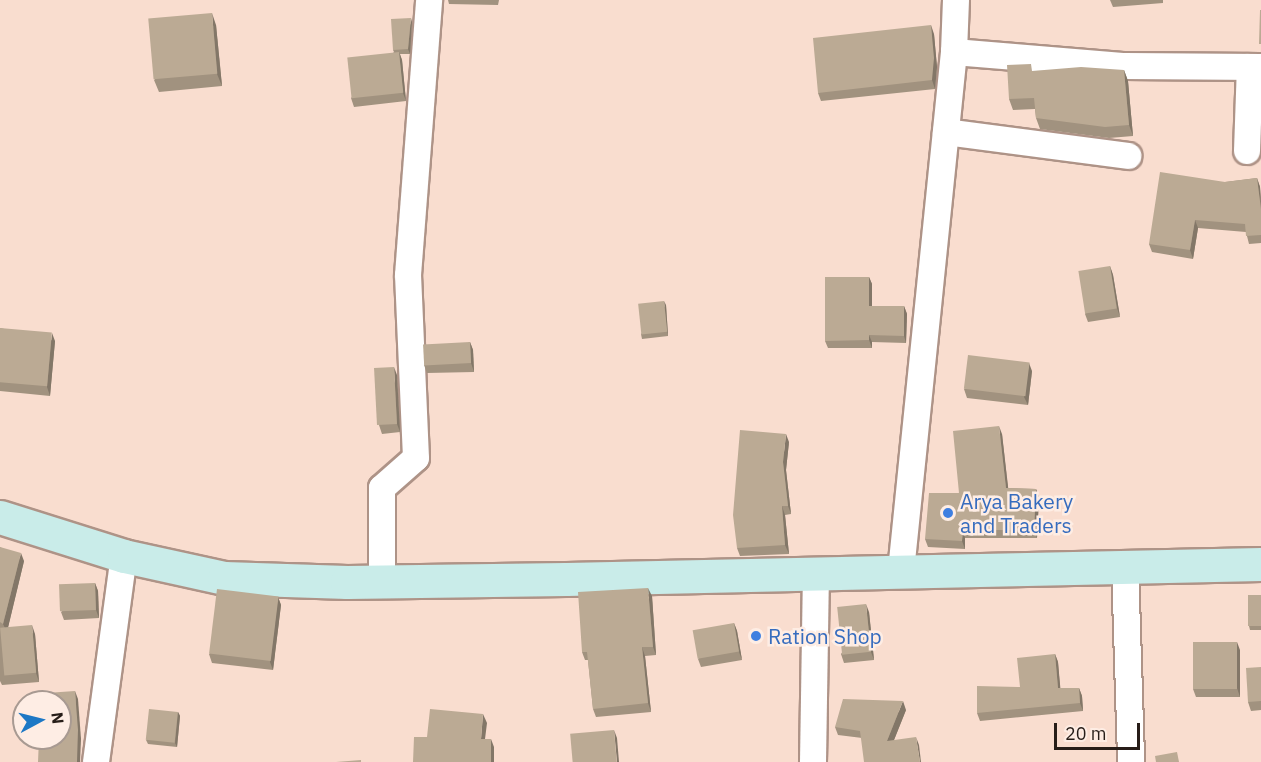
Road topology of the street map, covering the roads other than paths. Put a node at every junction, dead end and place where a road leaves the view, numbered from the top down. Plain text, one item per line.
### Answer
1 (429, 0) edge
2 (956, 0) edge
3 (954, 52) junction
4 (1256, 67) edge
5 (946, 132) junction
6 (1247, 151) dead end
7 (1128, 156) dead end
8 (0, 517) edge
9 (124, 556) junction
10 (1261, 564) edge
11 (1125, 566) junction
12 (901, 571) junction
13 (816, 572) junction
14 (382, 582) junction
15 (96, 762) edge
16 (813, 762) edge
17 (1131, 762) edge

1 - 14 street
2 - 3 street
3 - 4 street
3 - 5 street
4 - 6 street
5 - 7 street
5 - 12 street
8 - 9 main road
9 - 14 main road
9 - 15 street
10 - 11 main road
11 - 12 main road
11 - 17 street
12 - 13 main road
13 - 14 main road
13 - 16 street

